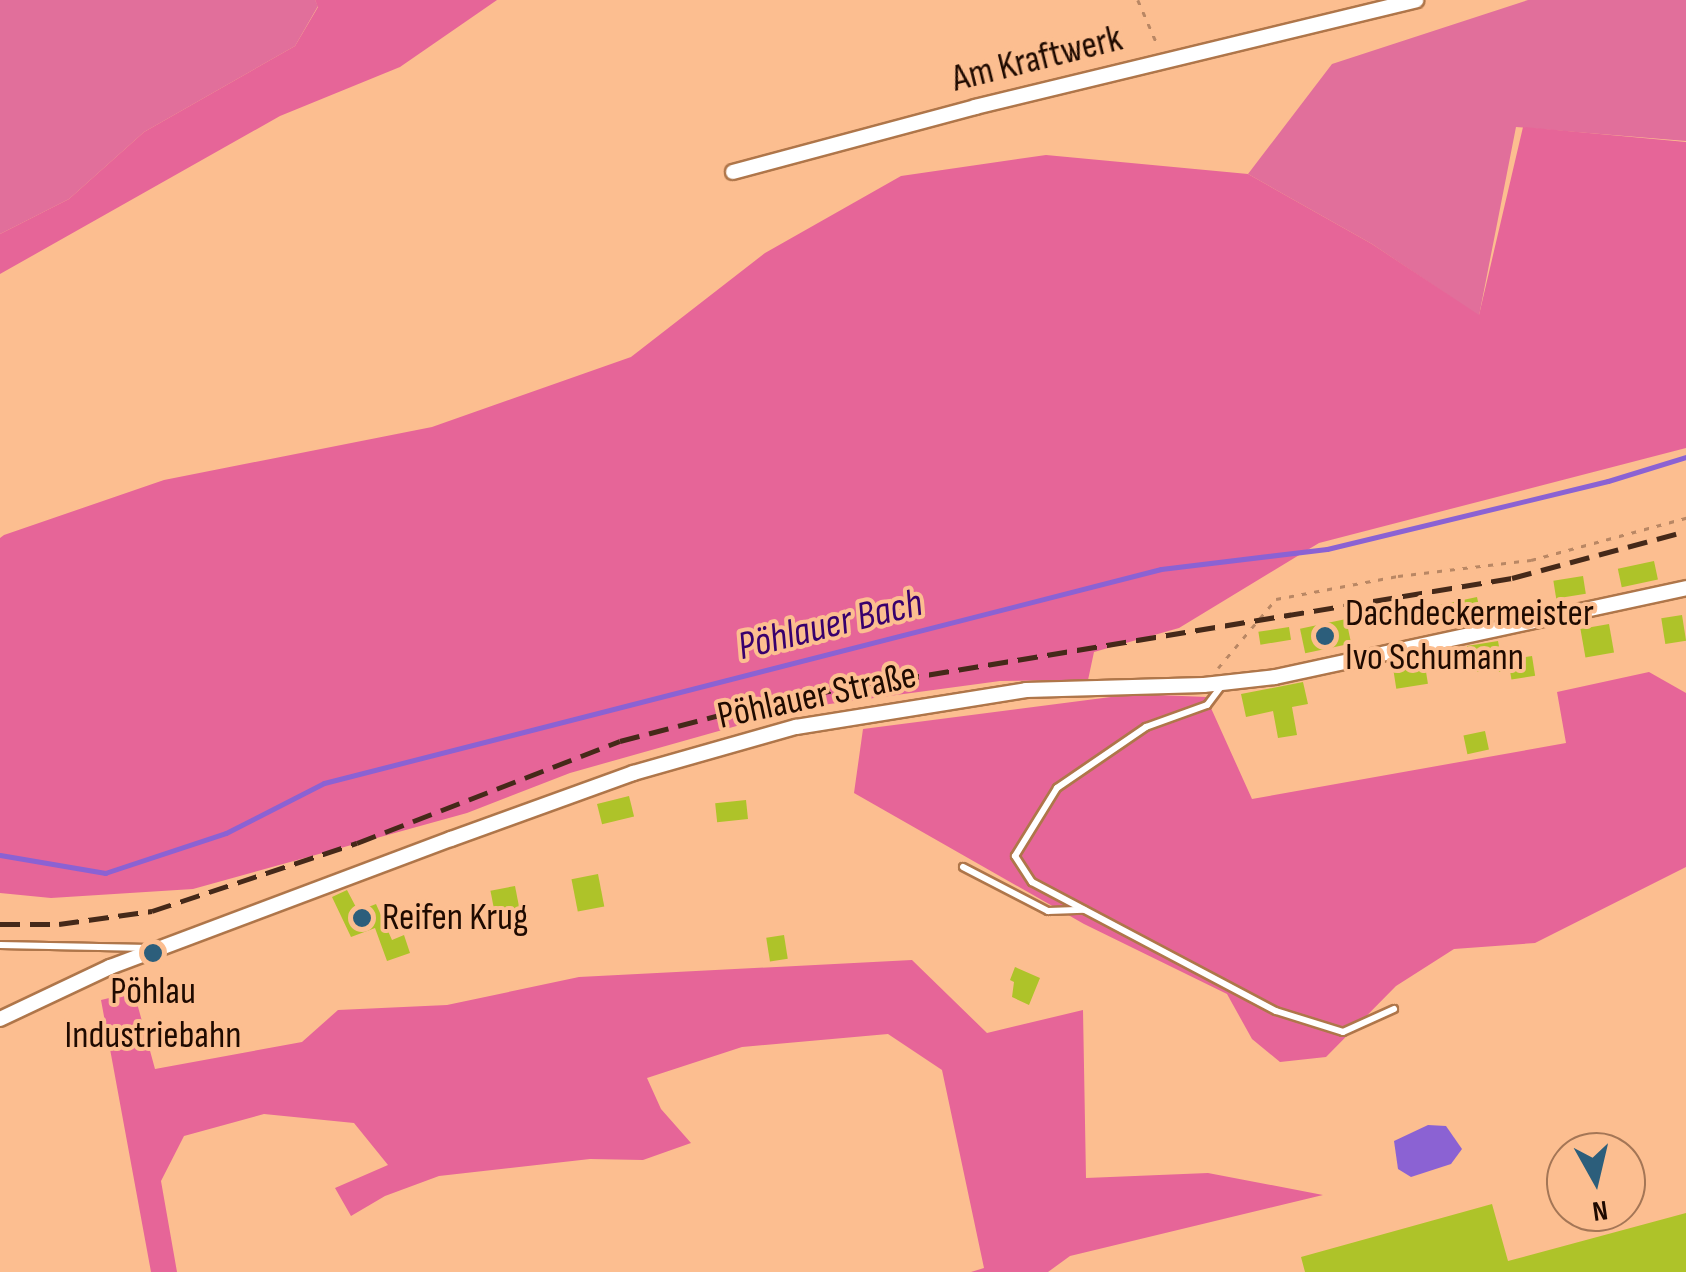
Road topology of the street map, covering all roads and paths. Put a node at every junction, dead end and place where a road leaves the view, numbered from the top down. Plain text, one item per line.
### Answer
1 (1138, 0) edge
2 (1416, 0) edge
3 (1165, 62) junction
4 (733, 172) dead end
5 (1686, 518) edge
6 (1686, 588) edge
7 (1224, 683) junction
8 (1204, 685) junction
9 (963, 867) dead end
10 (1085, 910) junction
11 (0, 945) edge
12 (156, 949) junction
13 (1394, 1008) dead end
14 (0, 1019) edge

1 - 3 path
2 - 3 street, Am Kraftwerk
3 - 4 street, Am Kraftwerk
5 - 8 path
6 - 7 street, Pöhlauer Straße
7 - 8 street, Pöhlauer Straße
7 - 10 lane
8 - 12 street, Pöhlauer Straße
9 - 10 lane
10 - 13 lane
11 - 12 lane
12 - 14 street, Pöhlauer Straße

